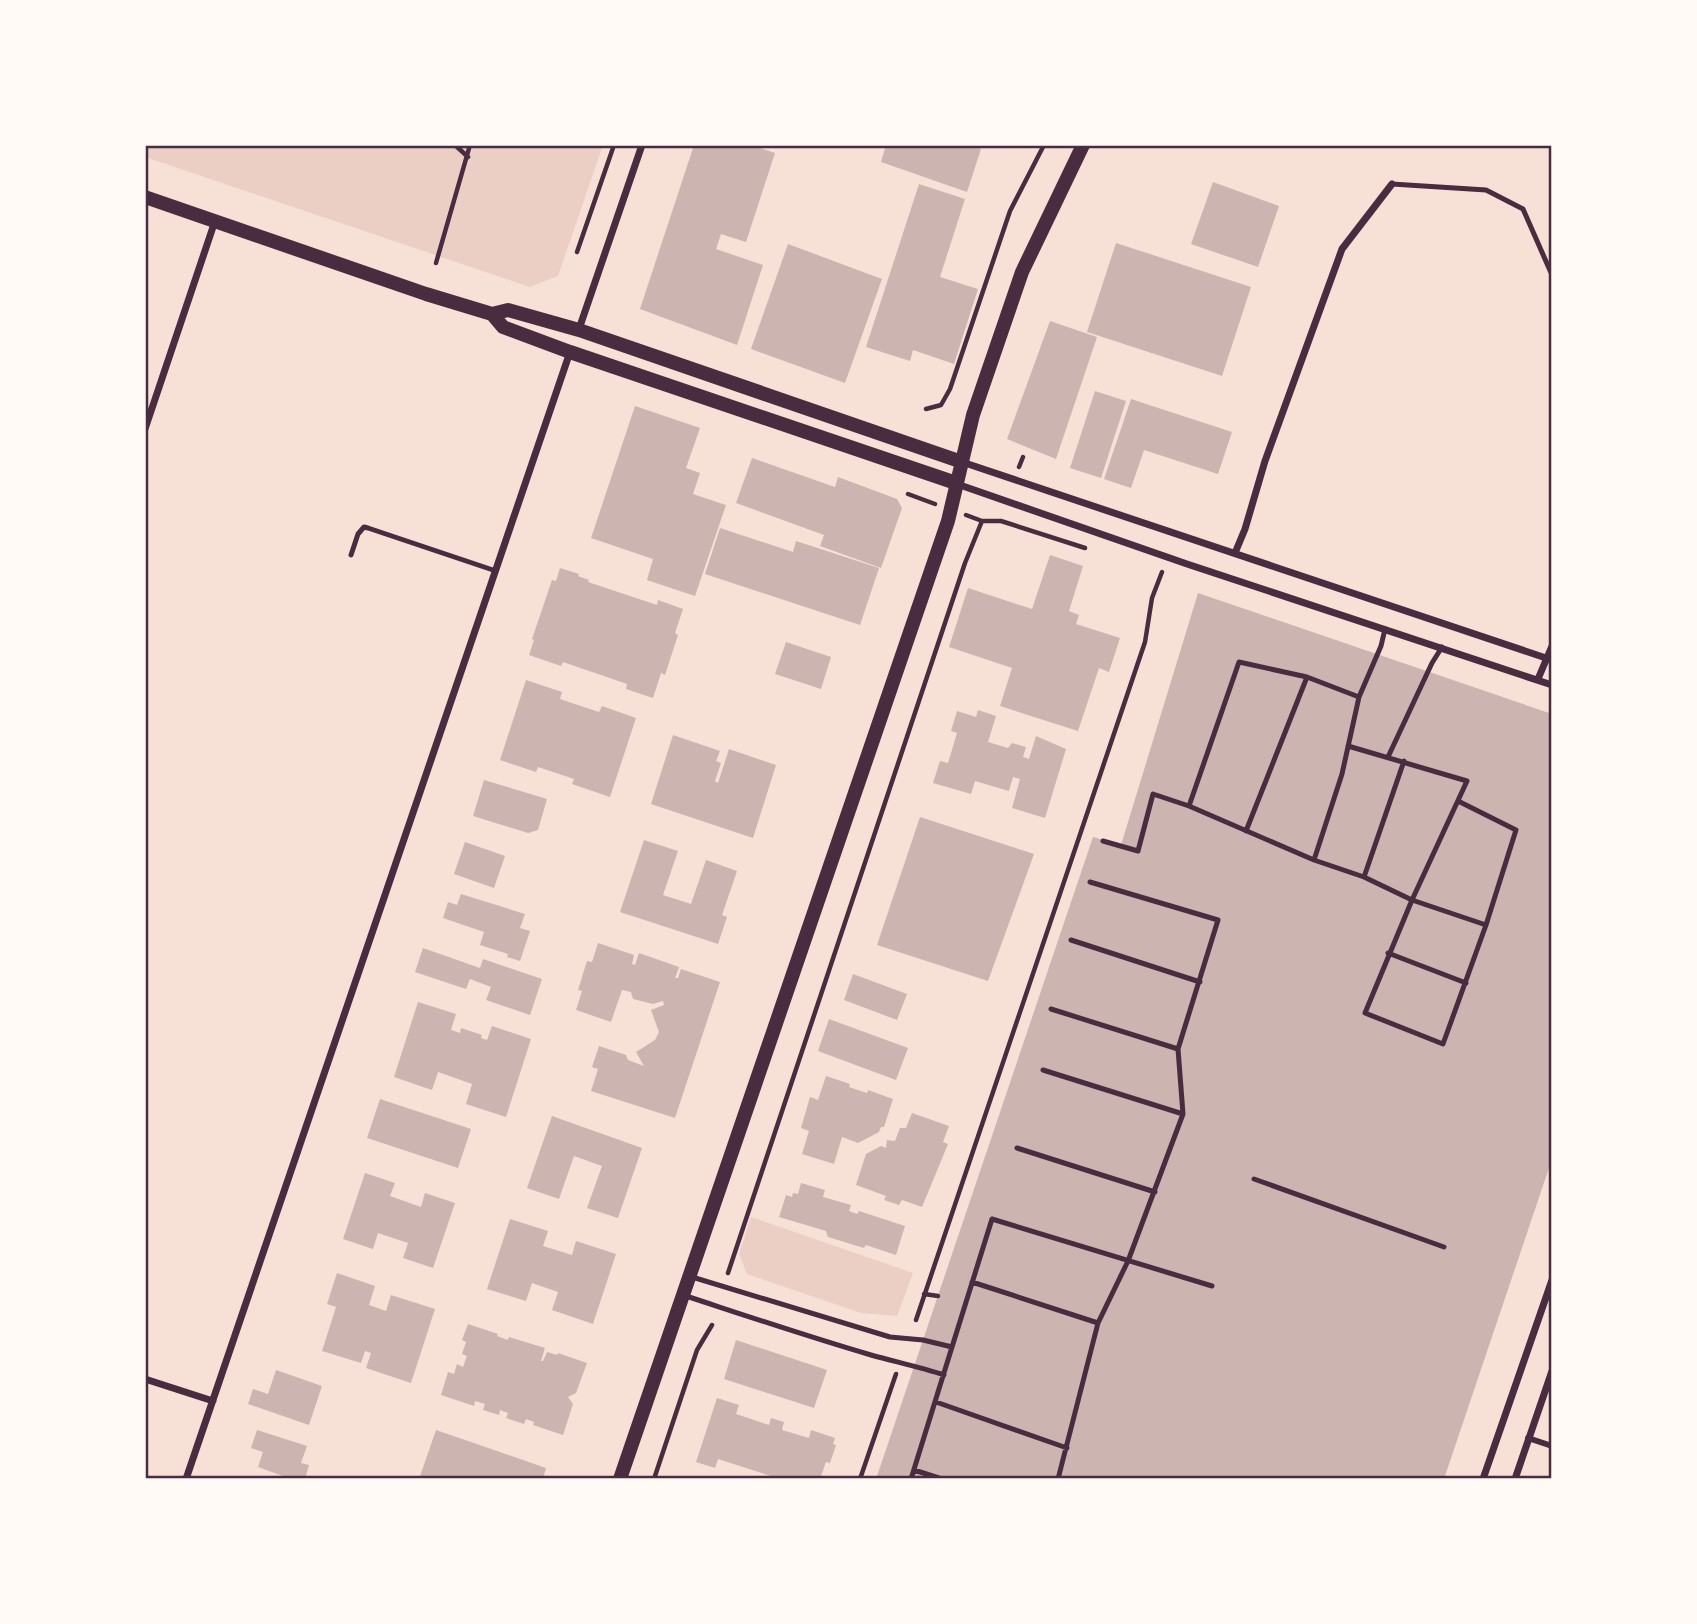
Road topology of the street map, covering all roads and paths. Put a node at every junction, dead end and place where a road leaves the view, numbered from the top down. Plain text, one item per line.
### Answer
1 (455, 145) edge
2 (470, 145) edge
3 (614, 145) edge
4 (642, 145) edge
5 (1044, 145) edge
6 (1083, 145) edge
7 (468, 157) junction
8 (1392, 184) joint
9 (145, 197) edge
10 (215, 220) junction
11 (578, 252) dead end
12 (436, 263) dead end
13 (1552, 275) edge
14 (492, 314) junction
15 (579, 330) junction
16 (570, 352) junction
17 (926, 409) dead end
18 (145, 429) edge
19 (962, 462) junction
20 (956, 483) junction
21 (1088, 549) dead end
22 (1235, 553) junction
23 (351, 555) dead end
24 (1150, 568) dead end
25 (496, 570) junction
26 (1385, 629) junction
27 (1552, 646) edge
28 (1442, 647) junction
29 (1549, 659) edge
30 (1307, 677) junction
31 (1538, 679) junction
32 (1552, 684) edge
33 (1359, 697) junction
34 (1348, 746) junction
35 (1388, 757) junction
36 (1404, 761) junction
37 (1458, 801) junction
38 (1189, 806) junction
39 (1246, 831) junction
40 (1103, 841) dead end
41 (1314, 860) junction
42 (1364, 877) junction
43 (1090, 882) dead end
44 (1412, 900) junction
45 (1486, 925) junction
46 (1071, 940) dead end
47 (1388, 953) junction
48 (1200, 982) junction
49 (1466, 983) junction
50 (1051, 1009) dead end
51 (1178, 1049) junction
52 (1043, 1070) dead end
53 (1183, 1114) junction
54 (1017, 1148) dead end
55 (1254, 1179) dead end
56 (1155, 1192) junction
57 (1444, 1247) dead end
58 (1128, 1261) junction
59 (689, 1276) junction
60 (727, 1278) dead end
61 (1552, 1280) edge
62 (972, 1282) junction
63 (1212, 1286) dead end
64 (924, 1294) junction
65 (683, 1296) junction
66 (938, 1296) dead end
67 (1549, 1299) edge
68 (916, 1320) dead end
69 (1098, 1323) junction
70 (712, 1325) dead end
71 (952, 1347) junction
72 (1552, 1371) edge
73 (896, 1374) dead end
74 (944, 1375) junction
75 (145, 1379) edge
76 (213, 1401) junction
77 (936, 1402) junction
78 (1528, 1438) junction
79 (1552, 1446) edge
80 (1067, 1448) junction
81 (914, 1471) junction
82 (186, 1479) edge
83 (620, 1479) edge
84 (654, 1479) edge
85 (860, 1479) edge
86 (911, 1479) edge
87 (942, 1479) edge
88 (1058, 1479) edge
89 (1483, 1479) edge
90 (1514, 1479) edge

1 - 7 path
2 - 7 path
3 - 11 path
4 - 15 street
5 - 17 path
6 - 19 main road
7 - 12 path
8 - 13 lane
8 - 22 street
9 - 10 main road
10 - 14 main road
10 - 18 street
14 - 15 main road
14 - 16 main road
15 - 19 main road
16 - 20 main road
16 - 25 street
19 - 20 main road
19 - 22 street
20 - 26 street
20 - 59 main road
21 - 60 path
22 - 29 street
23 - 25 lane
24 - 64 path
25 - 76 street
26 - 28 street
26 - 33 lane
27 - 29 street
28 - 31 street
28 - 35 lane
29 - 31 street
30 - 33 lane
30 - 38 lane
30 - 39 lane
31 - 32 street
33 - 34 lane
34 - 35 lane
34 - 41 lane
35 - 36 lane
36 - 37 lane
36 - 42 lane
37 - 44 lane
37 - 45 lane
38 - 39 lane
38 - 40 lane
39 - 41 lane
41 - 42 lane
42 - 44 lane
43 - 48 lane
44 - 45 lane
44 - 47 lane
45 - 49 lane
46 - 48 lane
47 - 49 lane
47 - 49 lane
48 - 51 lane
50 - 51 lane
51 - 53 lane
52 - 53 lane
53 - 56 lane
54 - 56 lane
55 - 57 lane
56 - 58 lane
58 - 62 lane
58 - 63 lane
58 - 69 lane
59 - 65 main road
59 - 71 lane
61 - 67 street
62 - 69 lane
62 - 71 lane
64 - 66 path
64 - 68 path
65 - 74 lane
65 - 83 main road
67 - 89 street
69 - 80 lane
70 - 84 path
71 - 74 lane
72 - 78 street
73 - 85 path
74 - 77 lane
75 - 76 street
76 - 82 street
77 - 80 lane
77 - 81 lane
78 - 79 street
78 - 90 street
80 - 88 lane
81 - 86 lane
81 - 87 lane

